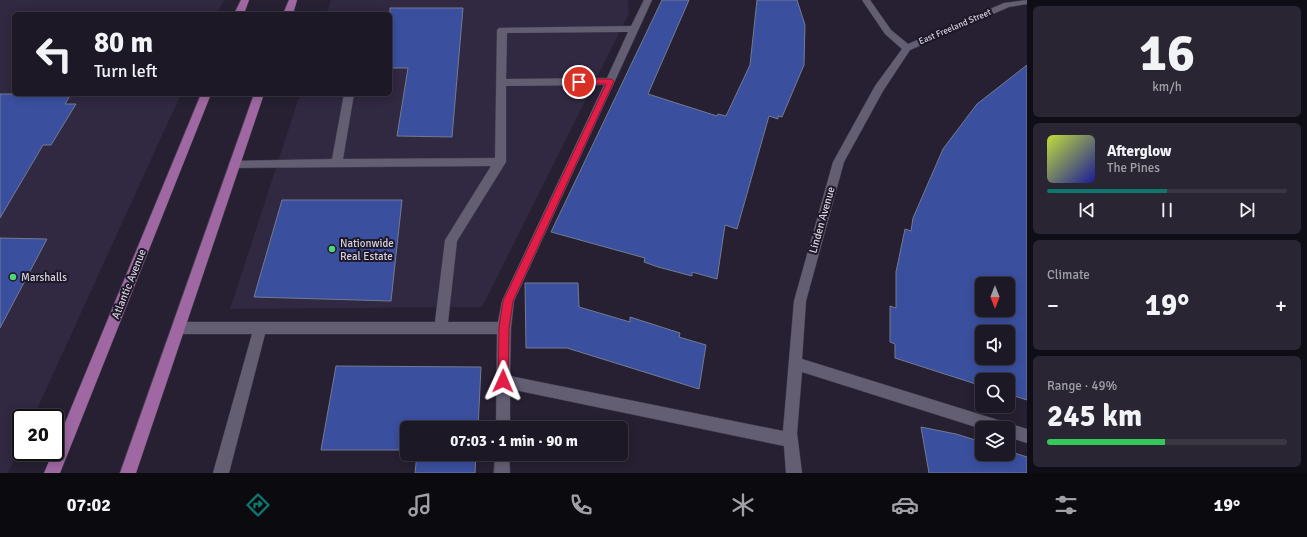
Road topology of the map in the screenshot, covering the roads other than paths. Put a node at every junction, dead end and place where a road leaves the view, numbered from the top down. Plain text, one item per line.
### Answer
1 (245, 0) edge
2 (293, 0) edge
3 (648, 0) edge
4 (866, 0) edge
5 (1027, 0) edge
6 (240, 12) edge
7 (289, 12) edge
8 (635, 29) junction
9 (907, 48) junction
10 (611, 81) junction
11 (501, 83) junction
12 (205, 96) edge
13 (258, 96) edge
14 (349, 96) edge
15 (500, 162) junction
16 (337, 163) junction
17 (235, 164) junction
18 (441, 327) junction
19 (178, 328) junction
20 (260, 328) junction
21 (504, 328) junction
22 (795, 363) junction
23 (503, 381) junction
24 (503, 421) edge
25 (981, 421) edge
26 (1015, 432) edge
27 (1027, 436) edge
28 (790, 440) junction
29 (502, 461) edge
30 (52, 473) edge
31 (128, 473) edge
32 (221, 473) edge
33 (502, 473) edge
34 (794, 473) edge

1 - 6 main road
2 - 7 main road
3 - 8 street
4 - 9 street
5 - 9 street, East Freeland Street
8 - 10 street
8 - 11 street
9 - 22 street, Linden Avenue
10 - 11 street
10 - 21 street
11 - 15 street
12 - 30 main road, Atlantic Avenue
13 - 17 main road
14 - 16 street
15 - 16 street
15 - 18 street
16 - 17 street
17 - 19 main road
18 - 20 street
18 - 21 street
19 - 20 street
19 - 31 main road
20 - 32 street
21 - 23 street
22 - 25 street
22 - 28 street, Linden Avenue
23 - 24 street
23 - 28 street
26 - 27 street
28 - 34 street, Linden Avenue
29 - 33 street

